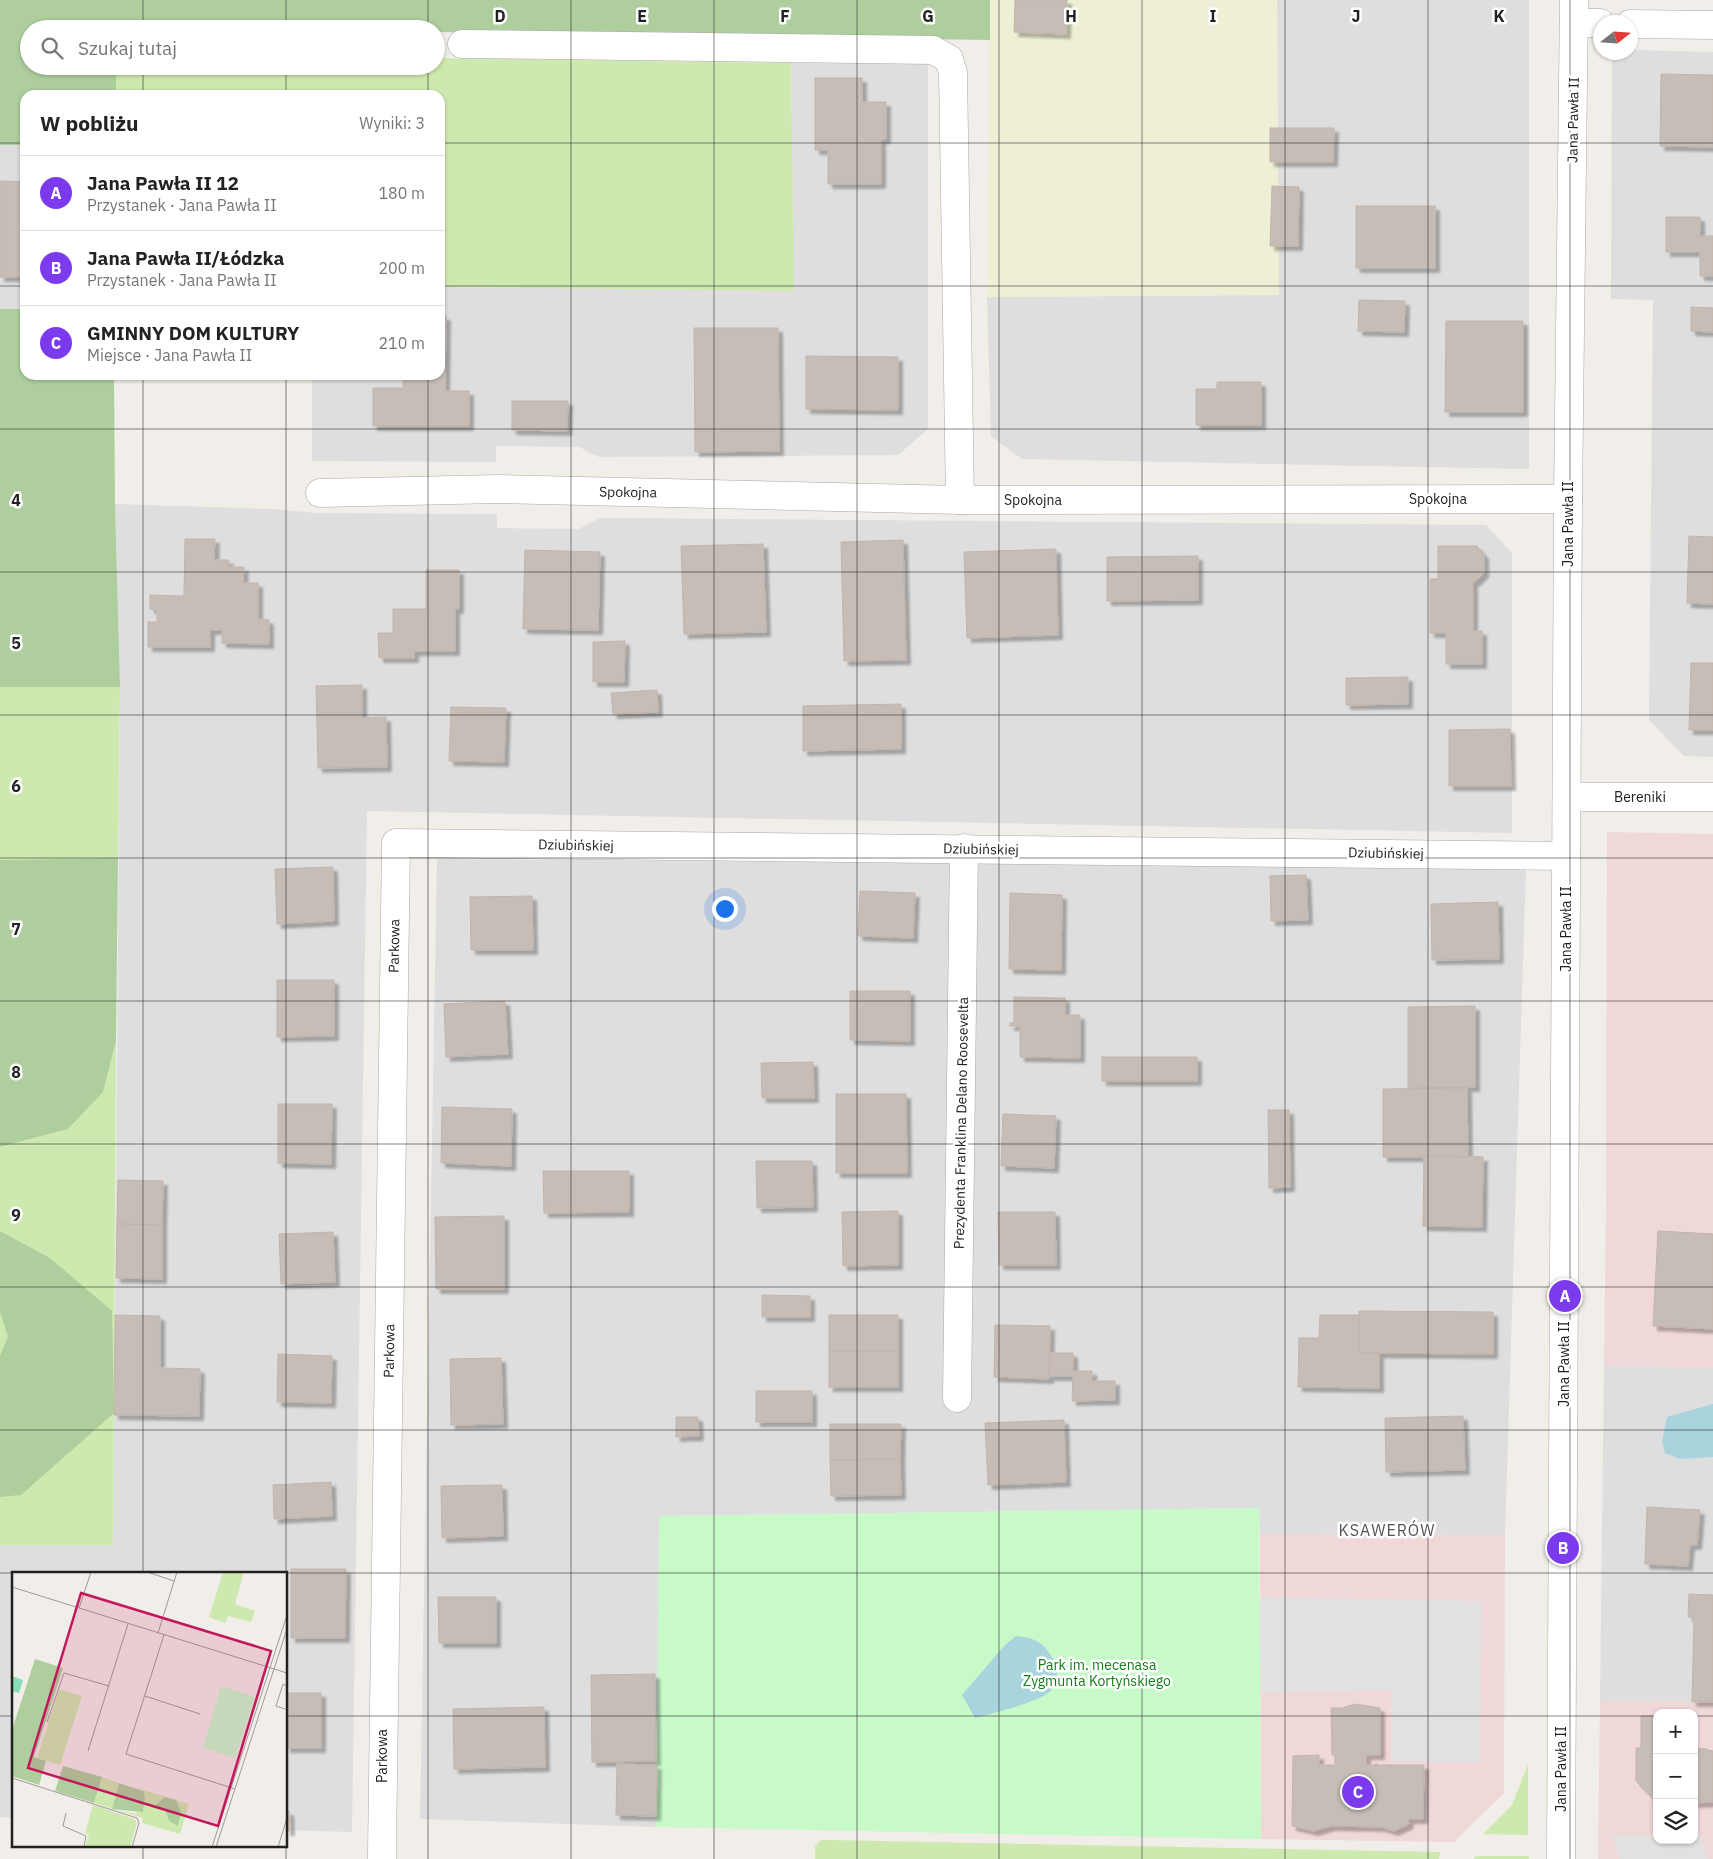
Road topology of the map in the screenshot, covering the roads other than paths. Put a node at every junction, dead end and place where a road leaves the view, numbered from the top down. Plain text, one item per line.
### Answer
1 (1583, 15) edge
2 (1638, 24) edge
3 (1713, 25) edge
4 (462, 44) dead end
5 (320, 493) dead end
6 (1568, 499) junction
7 (960, 500) junction
8 (1566, 797) junction
9 (1713, 797) edge
10 (396, 843) joint
11 (964, 848) junction
12 (1566, 856) junction
13 (957, 1398) dead end
14 (382, 1859) edge
15 (1560, 1859) edge

1 - 6 street, Jana Pawła II
2 - 3 street
4 - 7 street
5 - 7 street, Spokojna
6 - 7 street, Spokojna
6 - 8 street, Jana Pawła II
8 - 9 street, Bereniki
8 - 12 street, Jana Pawła II
10 - 11 street, Dziubińskiej
10 - 14 street, Parkowa
11 - 12 street, Dziubińskiej
11 - 13 street, Prezydenta Franklina Delano Roosevelta
12 - 15 street, Jana Pawła II

